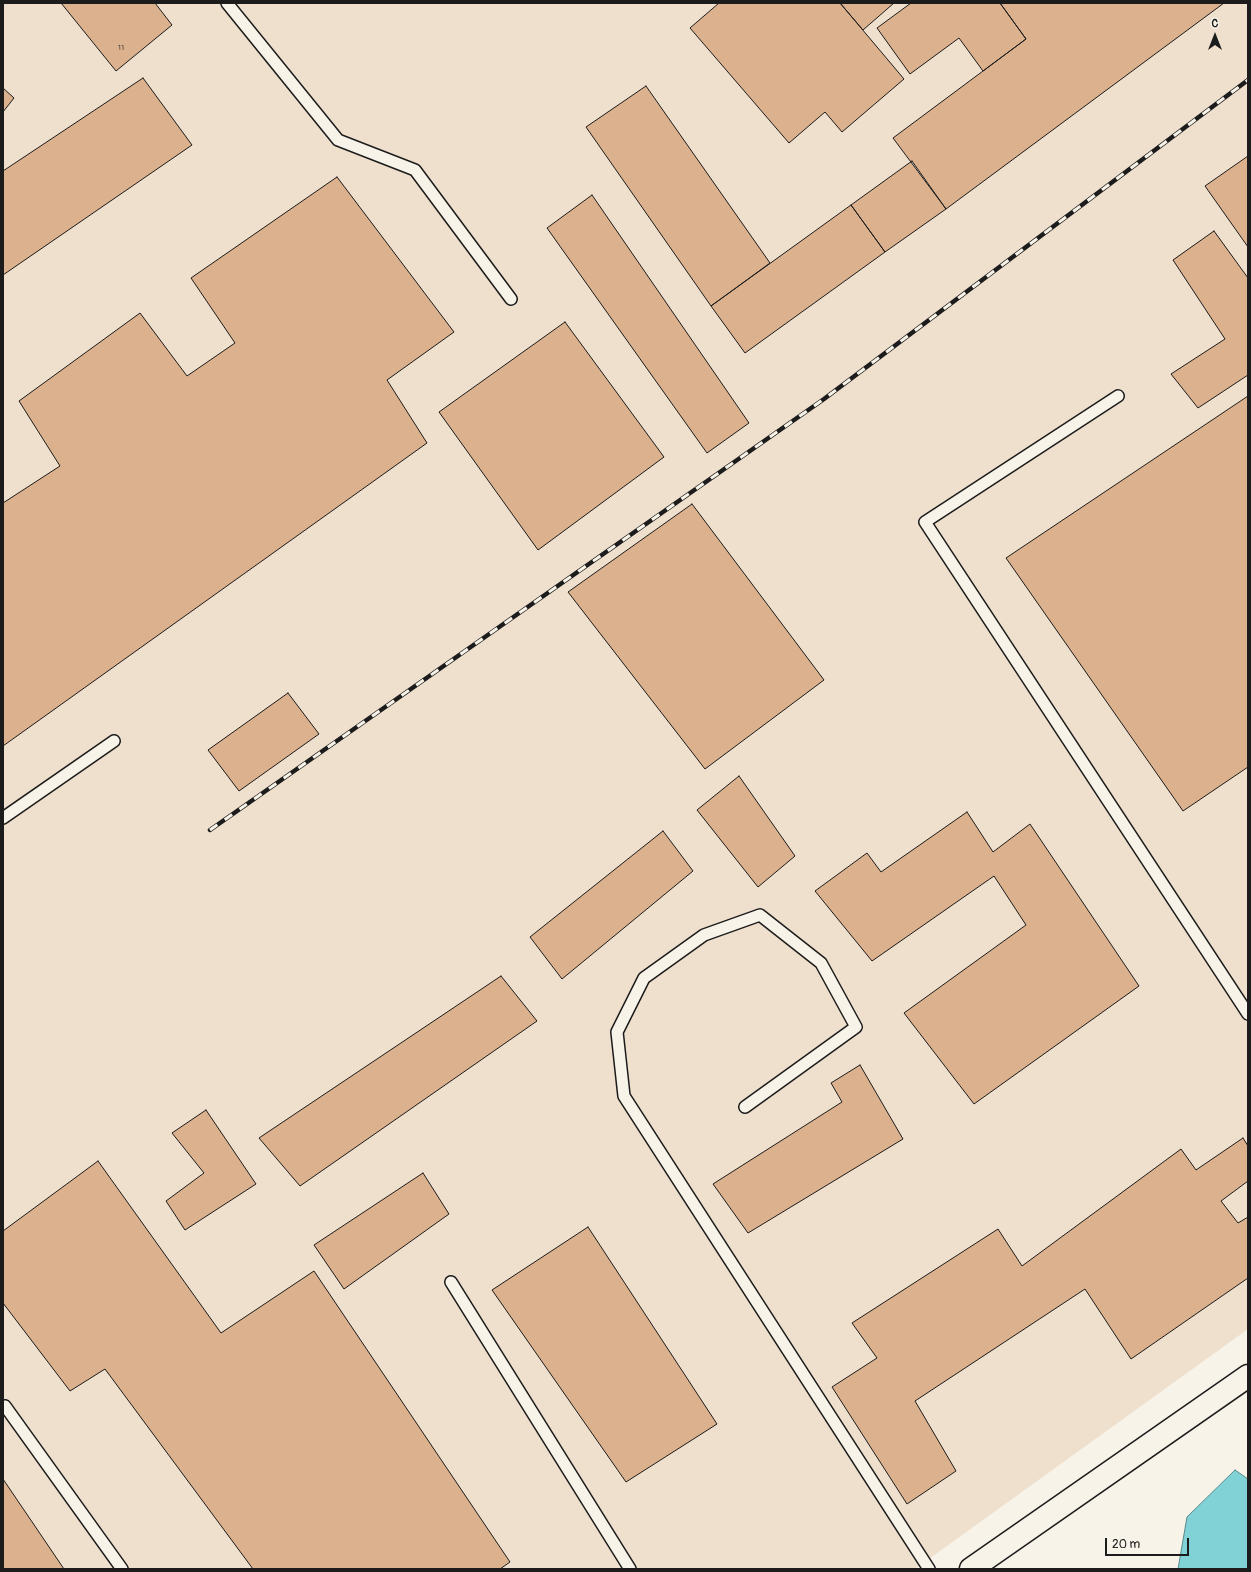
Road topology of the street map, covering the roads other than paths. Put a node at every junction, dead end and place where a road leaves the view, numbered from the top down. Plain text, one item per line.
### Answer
1 (227, 3) edge
2 (511, 299) dead end
3 (1118, 396) dead end
4 (114, 741) dead end
5 (3, 818) edge
6 (1248, 1014) edge
7 (745, 1108) dead end
8 (451, 1282) dead end
9 (1248, 1376) edge
10 (6, 1406) dead end
11 (122, 1569) edge
12 (630, 1569) edge
13 (929, 1569) edge
14 (971, 1569) edge

1 - 2 lane
3 - 6 lane
4 - 5 lane
7 - 13 lane
8 - 12 lane
9 - 14 street
10 - 11 lane

